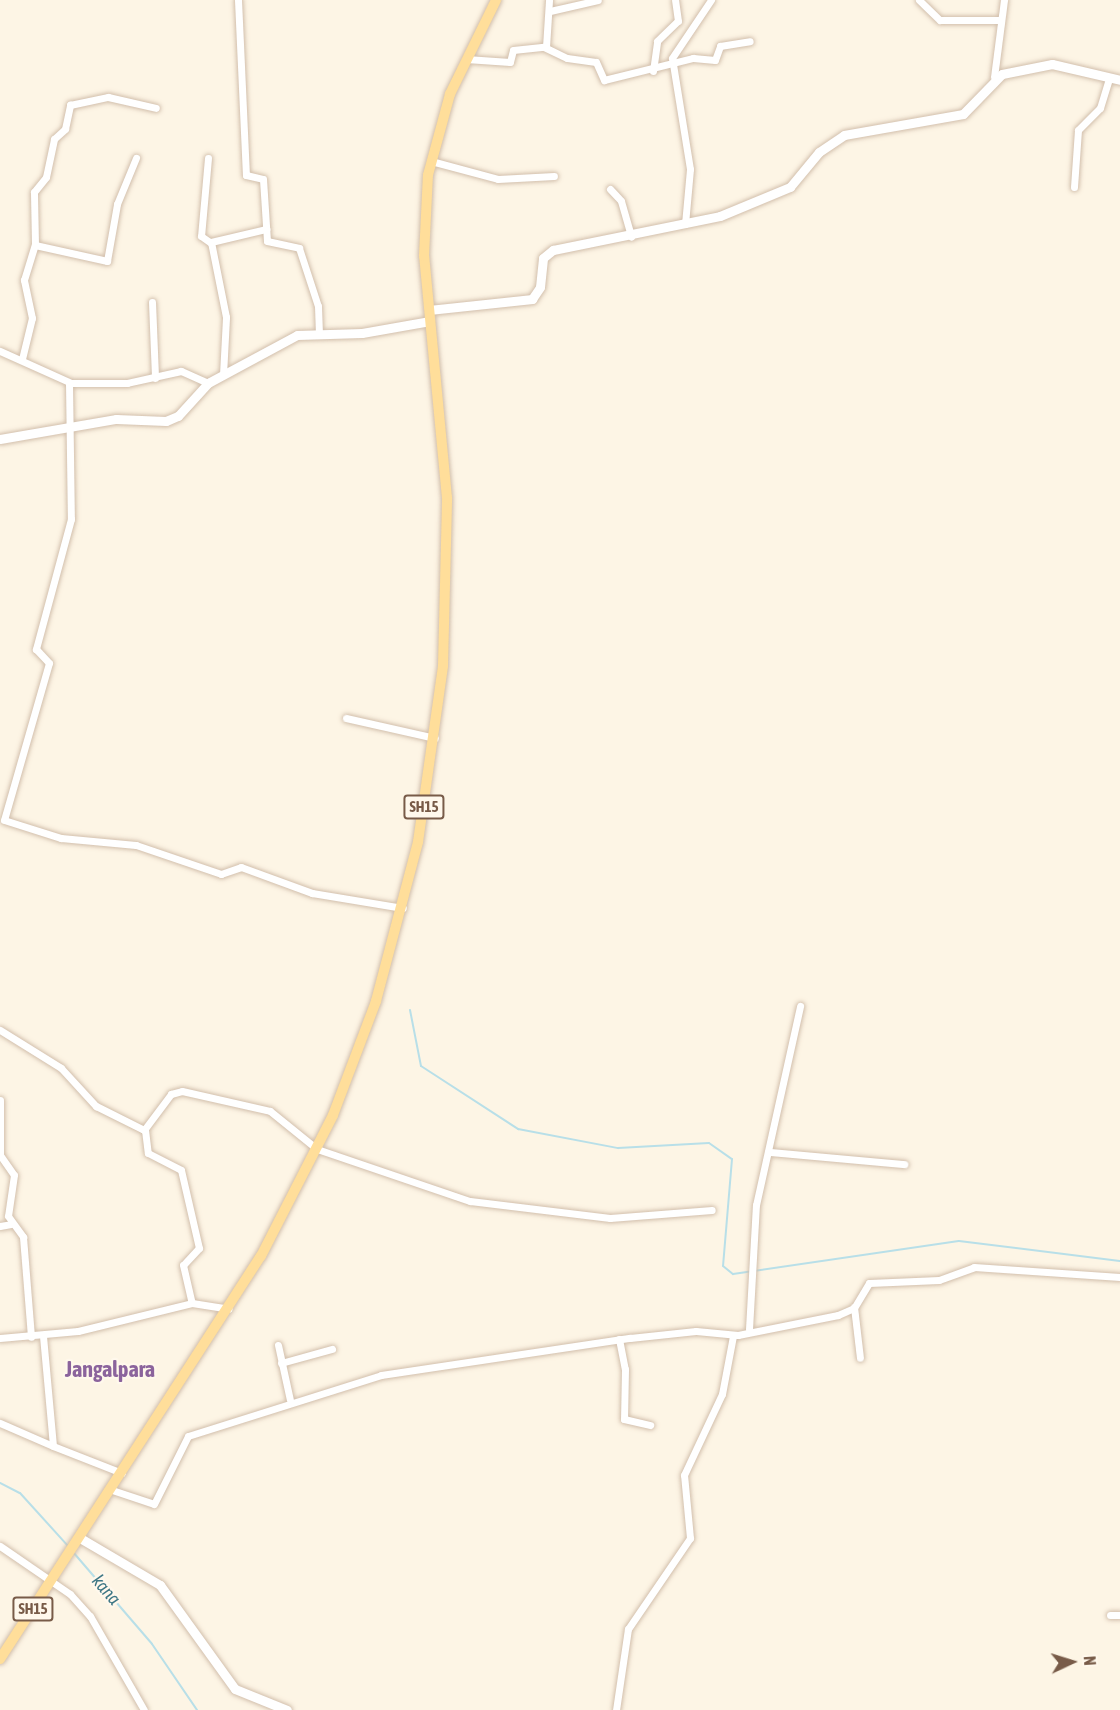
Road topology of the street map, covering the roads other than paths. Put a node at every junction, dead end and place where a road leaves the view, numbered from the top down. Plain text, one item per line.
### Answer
1 (238, 0) edge
2 (496, 0) edge
3 (549, 0) edge
4 (598, 0) edge
5 (675, 0) edge
6 (711, 0) edge
7 (919, 0) edge
8 (1004, 0) edge
9 (550, 11) junction
10 (998, 20) junction
11 (750, 41) dead end
12 (546, 47) junction
13 (466, 59) junction
14 (674, 66) junction
15 (653, 71) junction
16 (994, 77) junction
17 (1109, 78) junction
18 (1120, 80) edge
19 (156, 108) dead end
20 (136, 158) dead end
21 (208, 158) dead end
22 (431, 161) junction
23 (554, 176) dead end
24 (1074, 187) dead end
25 (610, 189) dead end
26 (685, 224) junction
27 (266, 229) junction
28 (631, 237) junction
29 (211, 243) junction
30 (35, 245) junction
31 (152, 302) dead end
32 (429, 310) junction
33 (430, 321) junction
34 (319, 333) junction
35 (0, 351) edge
36 (22, 358) junction
37 (223, 375) junction
38 (155, 378) junction
39 (69, 382) junction
40 (208, 383) junction
41 (67, 428) junction
42 (0, 439) edge
43 (346, 718) dead end
44 (435, 738) junction
45 (403, 908) junction
46 (801, 1006) dead end
47 (0, 1030) edge
48 (0, 1100) edge
49 (145, 1130) junction
50 (317, 1149) junction
51 (771, 1152) junction
52 (904, 1164) dead end
53 (711, 1210) dead end
54 (11, 1224) junction
55 (0, 1226) edge
56 (1120, 1277) edge
57 (192, 1303) junction
58 (855, 1307) junction
59 (229, 1309) junction
60 (748, 1329) junction
61 (43, 1336) junction
62 (733, 1336) junction
63 (31, 1337) junction
64 (0, 1338) edge
65 (619, 1340) junction
66 (278, 1345) dead end
67 (332, 1349) dead end
68 (860, 1358) dead end
69 (281, 1363) junction
70 (290, 1400) junction
71 (0, 1423) edge
72 (650, 1425) dead end
73 (53, 1446) junction
74 (122, 1473) junction
75 (112, 1490) junction
76 (78, 1541) junction
77 (0, 1546) edge
78 (50, 1581) junction
79 (1120, 1615) edge
80 (1110, 1616) dead end
81 (0, 1659) edge
82 (144, 1710) edge
83 (287, 1710) edge
84 (616, 1710) edge

1 - 27 street
2 - 13 main road, SH15
3 - 9 street
4 - 9 street
5 - 15 street
6 - 14 street
7 - 10 street
8 - 10 street
9 - 12 street
10 - 16 street
11 - 14 street
12 - 13 street
12 - 15 street
13 - 22 main road, SH15
14 - 15 street
14 - 26 street
16 - 17 street
16 - 26 street
17 - 18 street
17 - 24 street
19 - 30 street
20 - 30 street
21 - 29 street
22 - 23 street
22 - 32 main road, SH15
25 - 28 street
26 - 28 street
27 - 29 street
27 - 34 street
28 - 32 street
29 - 37 street
30 - 36 street
31 - 38 street
32 - 33 main road, SH15
33 - 34 street
33 - 44 main road, SH15
34 - 37 street
35 - 36 street
36 - 39 street
37 - 40 street
38 - 39 street
38 - 40 street
39 - 41 street
40 - 41 street
41 - 42 street
41 - 45 street
43 - 44 street
44 - 45 main road, SH15
45 - 50 main road, SH15
46 - 51 street
47 - 49 street
48 - 54 street
49 - 50 street
49 - 57 street
50 - 53 street
50 - 59 main road, SH15
51 - 52 street
51 - 60 street
54 - 55 street
54 - 63 street
56 - 58 street
57 - 59 street
57 - 61 street
58 - 60 street
58 - 68 street
59 - 74 main road, SH15
60 - 62 street
61 - 63 street
61 - 73 street
62 - 65 street
62 - 84 street
63 - 64 street
65 - 70 street
65 - 72 street
66 - 69 street
67 - 69 street
69 - 70 street
70 - 75 street
71 - 73 street
73 - 74 street
74 - 75 main road, SH15
75 - 76 main road, SH15
76 - 78 main road, SH15
76 - 83 street
77 - 78 street
78 - 81 main road, SH15
78 - 82 street
79 - 80 street

